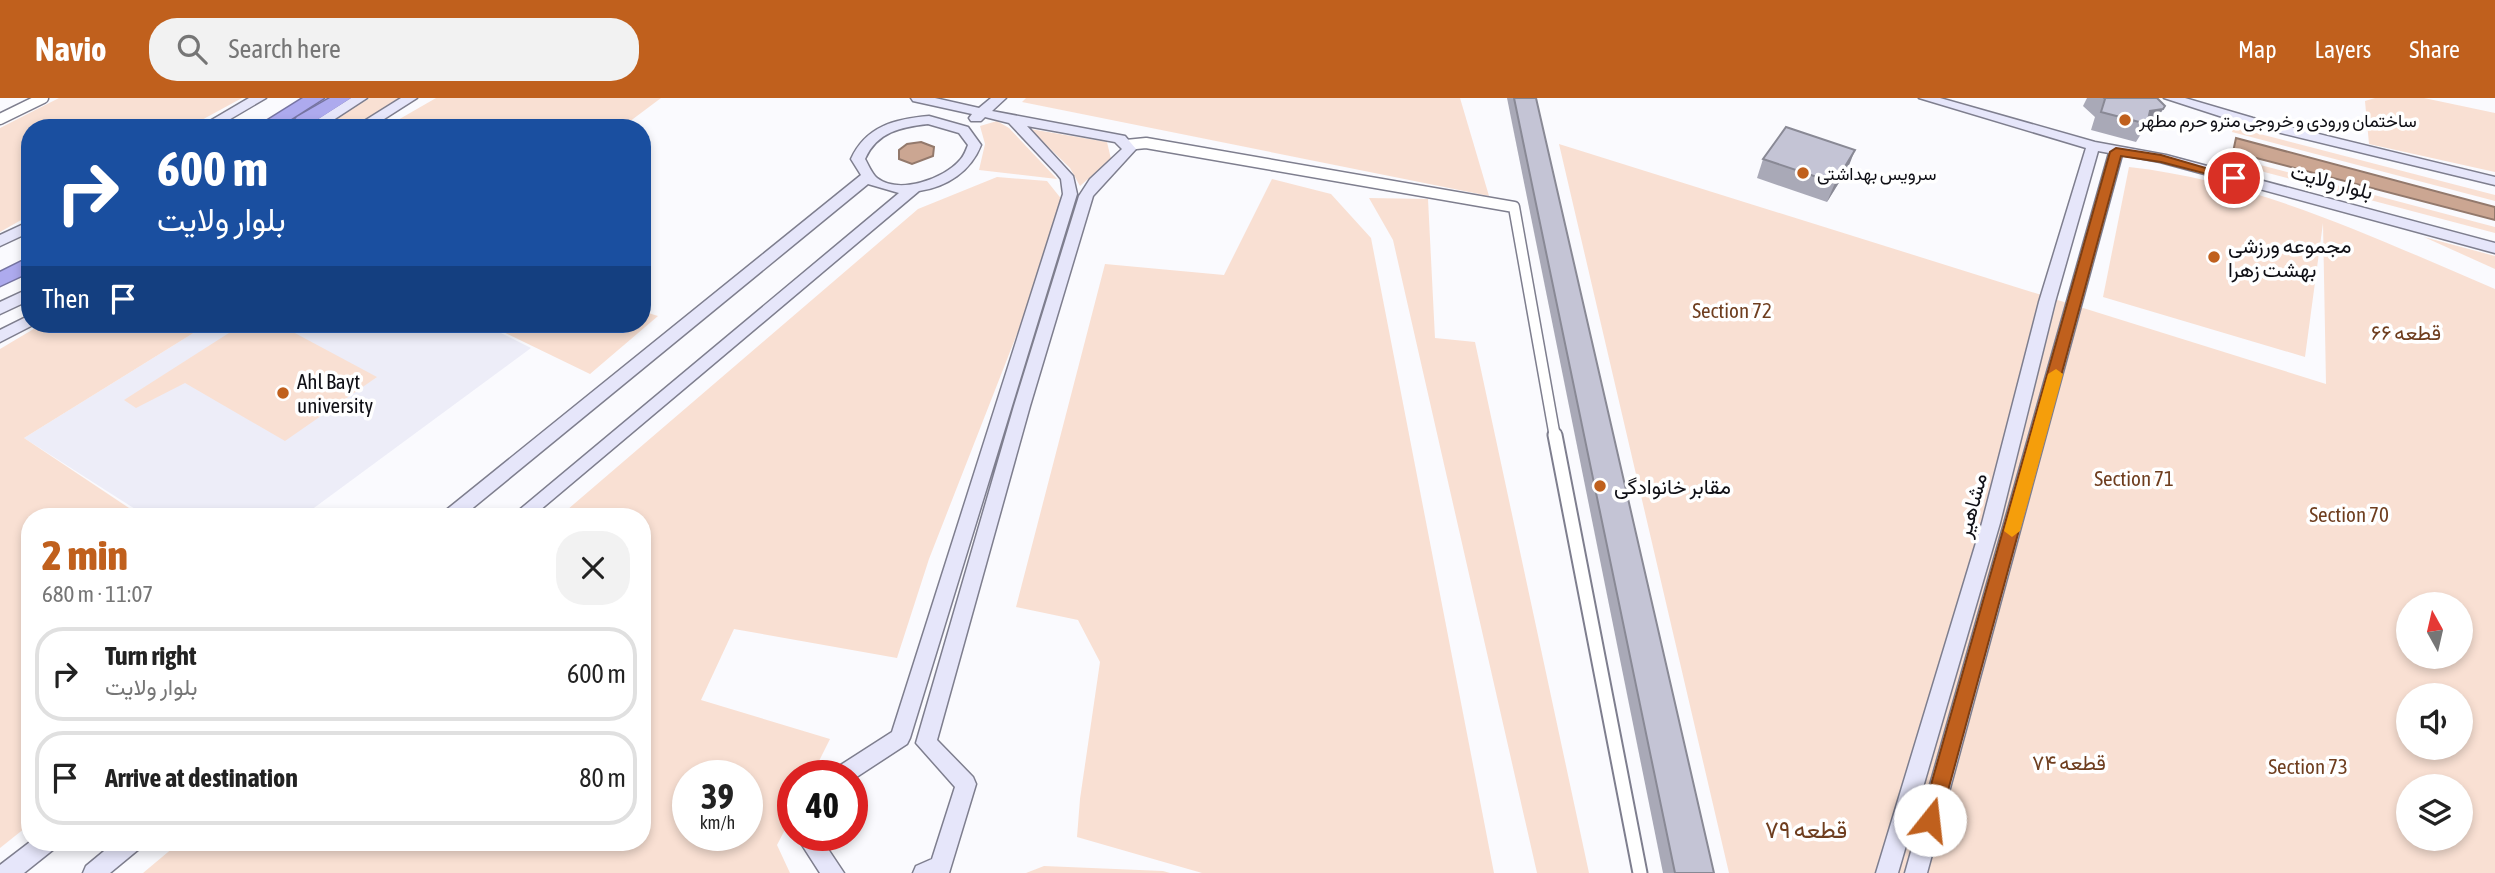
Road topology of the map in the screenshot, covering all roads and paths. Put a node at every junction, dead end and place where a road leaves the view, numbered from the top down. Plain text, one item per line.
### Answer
1 (43, 98) edge
2 (259, 98) edge
3 (315, 98) edge
4 (342, 98) edge
5 (360, 98) edge
6 (410, 98) edge
7 (918, 98) edge
8 (1926, 98) edge
9 (2171, 98) edge
10 (994, 99) edge
11 (960, 101) edge
12 (982, 112) junction
13 (0, 119) edge
14 (221, 119) edge
15 (279, 119) edge
16 (306, 119) edge
17 (326, 119) edge
18 (375, 119) edge
19 (1014, 120) junction
20 (945, 123) junction
21 (964, 131) junction
22 (1126, 145) junction
23 (2092, 146) junction
24 (2116, 152) junction
25 (868, 177) junction
26 (2492, 181) edge
27 (915, 187) junction
28 (21, 230) edge
29 (2069, 231) junction
30 (2094, 238) junction
31 (0, 241) edge
32 (2495, 248) edge
33 (21, 267) edge
34 (0, 280) edge
35 (21, 284) edge
36 (0, 295) edge
37 (21, 298) edge
38 (0, 309) edge
39 (21, 325) edge
40 (0, 337) edge
41 (461, 508) edge
42 (531, 508) edge
43 (900, 738) junction
44 (926, 743) junction
45 (866, 760) edge
46 (35, 851) edge
47 (120, 851) edge
48 (817, 851) edge
49 (7, 873) edge
50 (93, 873) edge
51 (833, 873) edge
52 (924, 873) edge
53 (1640, 873) edge
54 (1887, 873) edge
55 (1916, 873) edge

1 - 13 street
2 - 14 street
3 - 15 highway
4 - 16 highway
5 - 17 street
6 - 18 street
7 - 11 street
8 - 23 street, بلوار ولایت
9 - 26 street, بلوار ولایت
10 - 12 street
11 - 12 street
11 - 20 street
12 - 19 street
12 - 21 street
19 - 22 street
19 - 43 street
20 - 21 street
20 - 25 street
21 - 27 street
22 - 44 street
22 - 53 street
23 - 24 street, بلوار ولایت
23 - 29 street, مشاهیر
24 - 30 street
24 - 32 street, بلوار ولایت
25 - 27 street
25 - 41 street
27 - 42 street
28 - 31 street
29 - 30 street
29 - 54 street, مشاهیر
30 - 55 street
33 - 34 highway
35 - 36 highway
37 - 38 street
39 - 40 street
43 - 44 street
43 - 45 street
44 - 52 street
46 - 49 street
47 - 50 street
48 - 51 street

